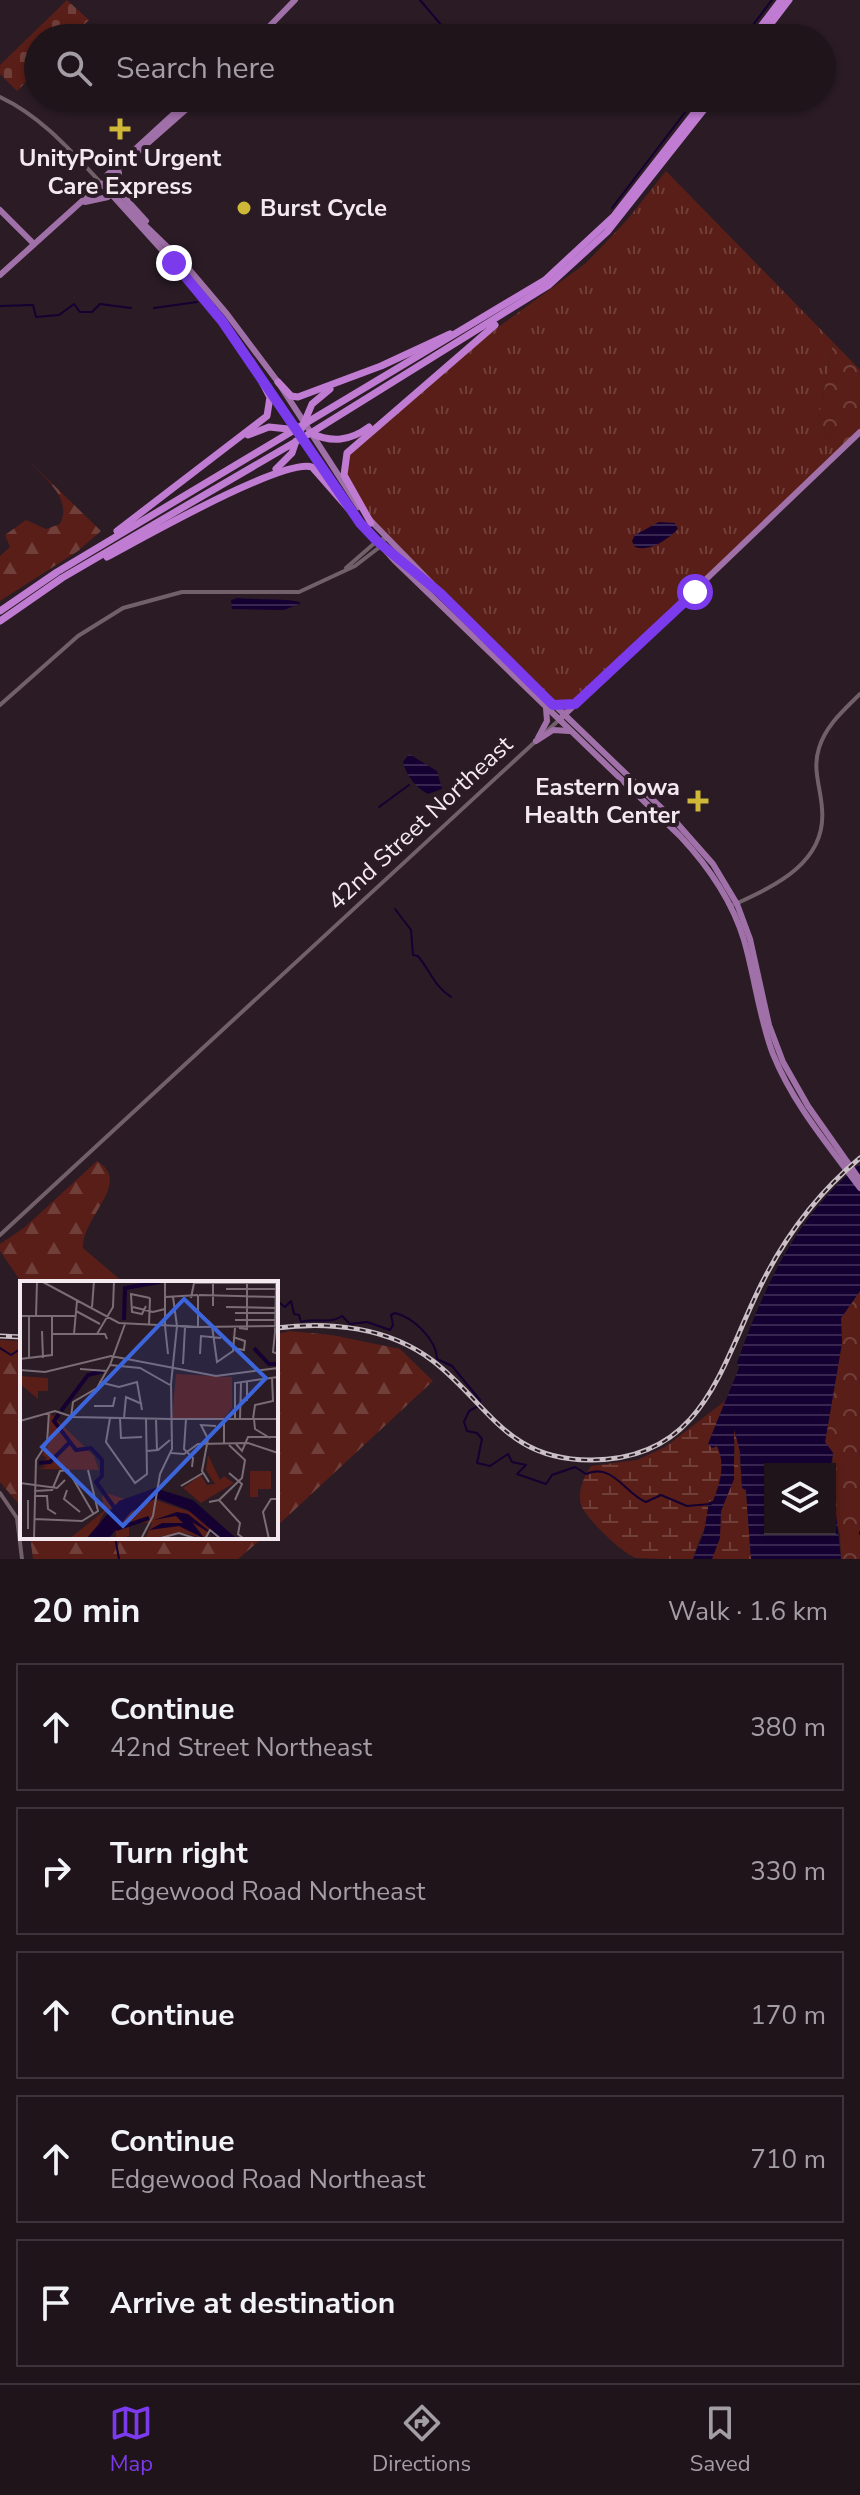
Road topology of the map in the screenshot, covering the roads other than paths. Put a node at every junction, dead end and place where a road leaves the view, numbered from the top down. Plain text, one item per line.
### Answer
1 (295, 0) edge
2 (781, 0) edge
3 (789, 0) edge
4 (272, 24) edge
5 (763, 24) edge
6 (771, 24) edge
7 (0, 97) edge
8 (24, 110) edge
9 (27, 112) edge
10 (176, 112) edge
11 (184, 112) edge
12 (695, 112) edge
13 (702, 112) edge
14 (124, 166) junction
15 (104, 182) junction
16 (75, 208) junction
17 (121, 209) junction
18 (0, 210) edge
19 (152, 231) junction
20 (34, 244) junction
21 (583, 256) junction
22 (0, 275) edge
23 (495, 312) junction
24 (251, 361) junction
25 (361, 374) junction
26 (278, 382) junction
27 (421, 386) junction
28 (303, 429) junction
29 (860, 432) edge
30 (200, 469) junction
31 (230, 493) junction
32 (355, 516) junction
33 (371, 523) junction
34 (381, 542) junction
35 (57, 572) junction
36 (38, 593) junction
37 (0, 611) edge
38 (0, 621) edge
39 (860, 694) edge
40 (575, 704) junction
41 (0, 705) edge
42 (549, 705) junction
43 (562, 717) junction
44 (575, 730) junction
45 (536, 741) junction
46 (734, 905) junction
47 (754, 983) junction
48 (763, 996) junction
49 (839, 1156) junction
50 (860, 1180) edge
51 (860, 1188) edge
52 (0, 1235) edge
53 (0, 1493) edge
54 (22, 1559) edge

1 - 4 main road
2 - 5 highway
3 - 6 highway
7 - 8 street
9 - 15 street
10 - 15 main road
11 - 14 main road
12 - 23 highway
13 - 21 highway
14 - 15 main road
14 - 19 main road
15 - 16 main road
15 - 17 main road
15 - 19 main road
16 - 17 main road
16 - 20 main road
17 - 24 main road
18 - 20 main road
19 - 26 main road
20 - 22 main road
21 - 27 highway
21 - 36 highway
23 - 25 highway
23 - 35 highway
24 - 28 main road
24 - 30 highway
25 - 26 highway
25 - 28 highway
26 - 28 main road
27 - 28 highway
27 - 33 highway
28 - 30 highway
28 - 31 highway
28 - 32 main road
28 - 33 main road
29 - 40 main road, 42nd Street Northeast
30 - 35 highway
31 - 32 highway
31 - 36 highway
32 - 34 main road
33 - 34 main road
34 - 41 street
34 - 42 main road
34 - 42 main road
35 - 37 highway
36 - 38 highway
39 - 46 street
40 - 42 main road
40 - 43 main road, 42nd Street Northeast
40 - 44 main road
42 - 43 main road
42 - 45 main road
43 - 44 main road
43 - 45 street, 42nd Street Northeast
44 - 45 main road
44 - 46 main road
45 - 52 street, 42nd Street Northeast
46 - 47 main road
46 - 48 main road
47 - 48 main road
47 - 49 main road
48 - 49 main road
49 - 50 main road
49 - 51 main road
53 - 54 street

